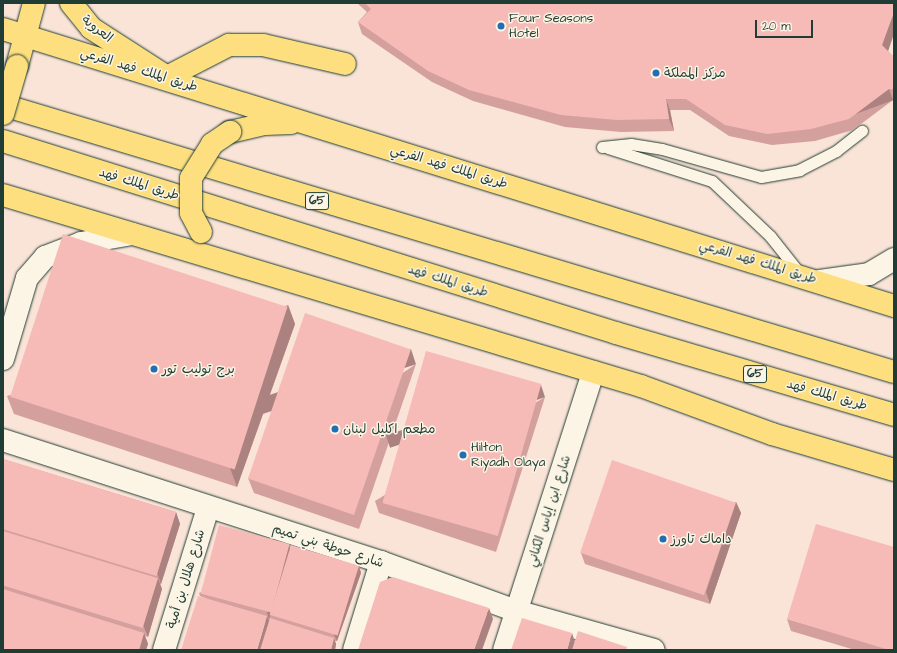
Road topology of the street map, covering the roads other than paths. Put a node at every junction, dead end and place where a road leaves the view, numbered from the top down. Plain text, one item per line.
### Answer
1 (34, 3) edge
2 (71, 3) edge
3 (3, 29) edge
4 (24, 36) junction
5 (345, 64) dead end
6 (167, 77) junction
7 (3, 105) edge
8 (3, 114) edge
9 (306, 123) junction
10 (862, 131) dead end
11 (3, 141) edge
12 (3, 195) edge
13 (132, 234) junction
14 (894, 259) edge
15 (258, 269) junction
16 (811, 278) junction
17 (894, 306) edge
18 (3, 359) edge
19 (593, 372) junction
20 (894, 372) edge
21 (894, 415) edge
22 (3, 440) edge
23 (894, 470) edge
24 (208, 508) junction
25 (381, 562) junction
26 (516, 611) junction
27 (645, 649) edge
28 (164, 650) edge
29 (354, 650) edge
30 (504, 650) edge

1 - 4 main road
2 - 6 main road, العروبة
3 - 4 main road, طريق الملك فهد الفرعي
4 - 6 main road, طريق الملك فهد الفرعي
4 - 8 main road, bridge
5 - 6 main road
6 - 9 main road, طريق الملك فهد الفرعي
7 - 20 main road, 65
9 - 15 main road, bridge
9 - 16 main road, طريق الملك فهد الفرعي
10 - 16 lane
11 - 21 main road, طريق الملك فهد / 65
12 - 13 main road
13 - 15 main road
13 - 18 street
14 - 16 street
15 - 19 main road
16 - 17 main road, طريق الملك فهد الفرعي
19 - 23 main road
19 - 26 street, شارع ابن إياس الكناني
22 - 24 street, شارع حوطة بني تميم
24 - 25 street, شارع حوطة بني تميم
24 - 28 street, شارع هلال بن أمية
25 - 26 street, شارع حوطة بني تميم
25 - 29 street
26 - 27 street, شارع حوطة بني تميم
26 - 30 street, شارع ابن إياس الكناني

